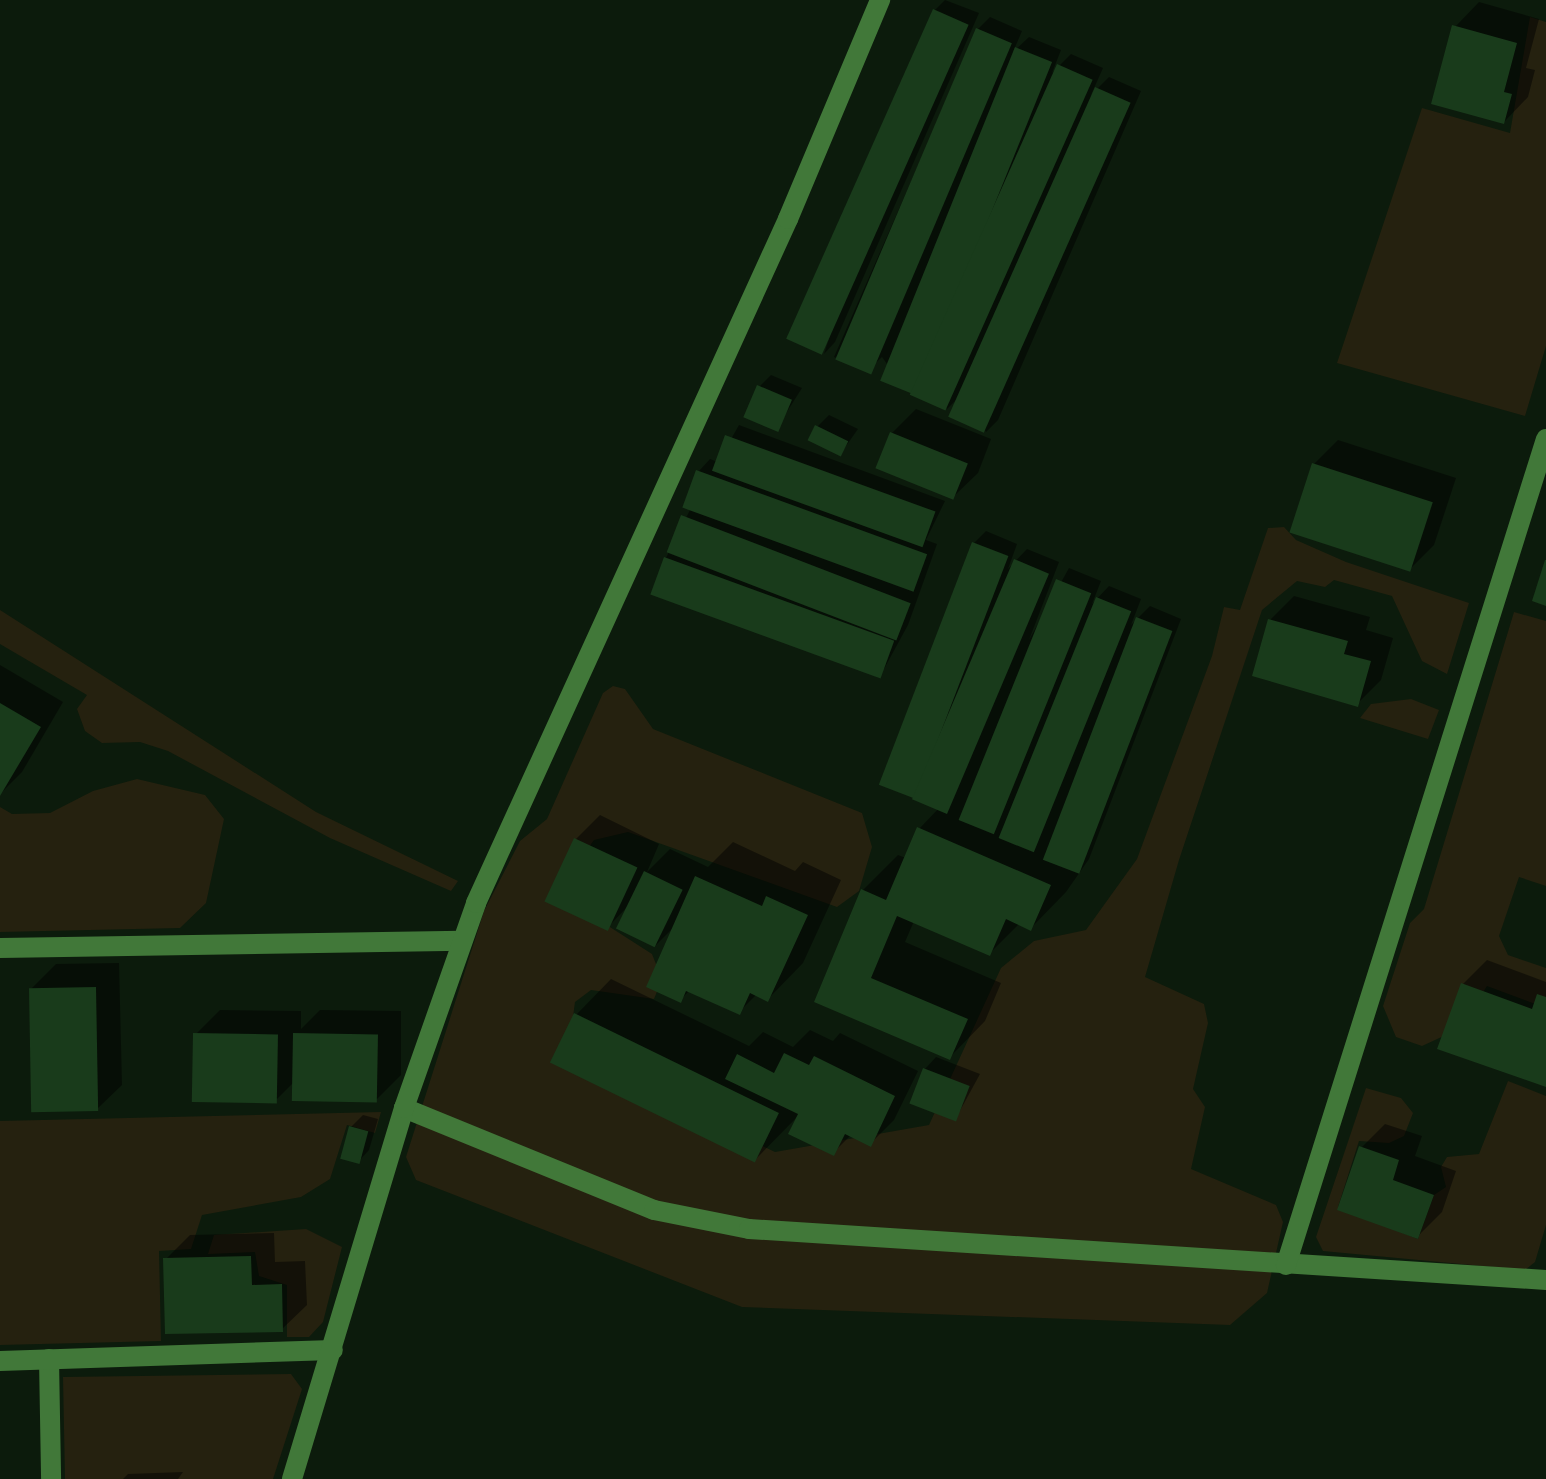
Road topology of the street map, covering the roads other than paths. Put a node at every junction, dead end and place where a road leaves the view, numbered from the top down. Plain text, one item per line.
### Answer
1 (880, 0) edge
2 (1546, 439) edge
3 (462, 941) junction
4 (0, 948) edge
5 (404, 1108) junction
6 (1286, 1264) junction
7 (1546, 1280) edge
8 (333, 1350) junction
9 (49, 1359) junction
10 (0, 1361) edge
11 (51, 1479) edge
12 (292, 1479) edge

1 - 3 street
2 - 6 street
3 - 4 street
3 - 5 street
5 - 6 street
5 - 8 street
6 - 7 street
8 - 9 street
8 - 12 street
9 - 10 street
9 - 11 street

